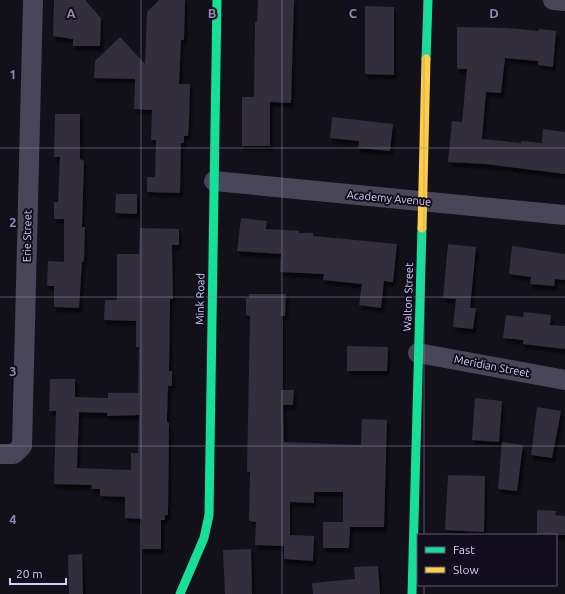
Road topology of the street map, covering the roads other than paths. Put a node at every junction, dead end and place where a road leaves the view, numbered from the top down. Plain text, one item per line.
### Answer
1 (32, 0) edge
2 (217, 0) edge
3 (428, 0) edge
4 (553, 0) edge
5 (565, 1) edge
6 (214, 181) junction
7 (423, 201) junction
8 (565, 215) edge
9 (418, 352) junction
10 (565, 380) edge
11 (0, 454) edge
12 (180, 594) edge
13 (412, 594) edge

1 - 11 street, Erie Street
2 - 6 street, Mink Road
3 - 7 street, Walton Street
4 - 5 street
6 - 7 street, Academy Avenue
6 - 12 street, Mink Road
7 - 8 street, Academy Avenue
7 - 9 street, Walton Street
9 - 10 street, Meridian Street
9 - 13 street, Walton Street

